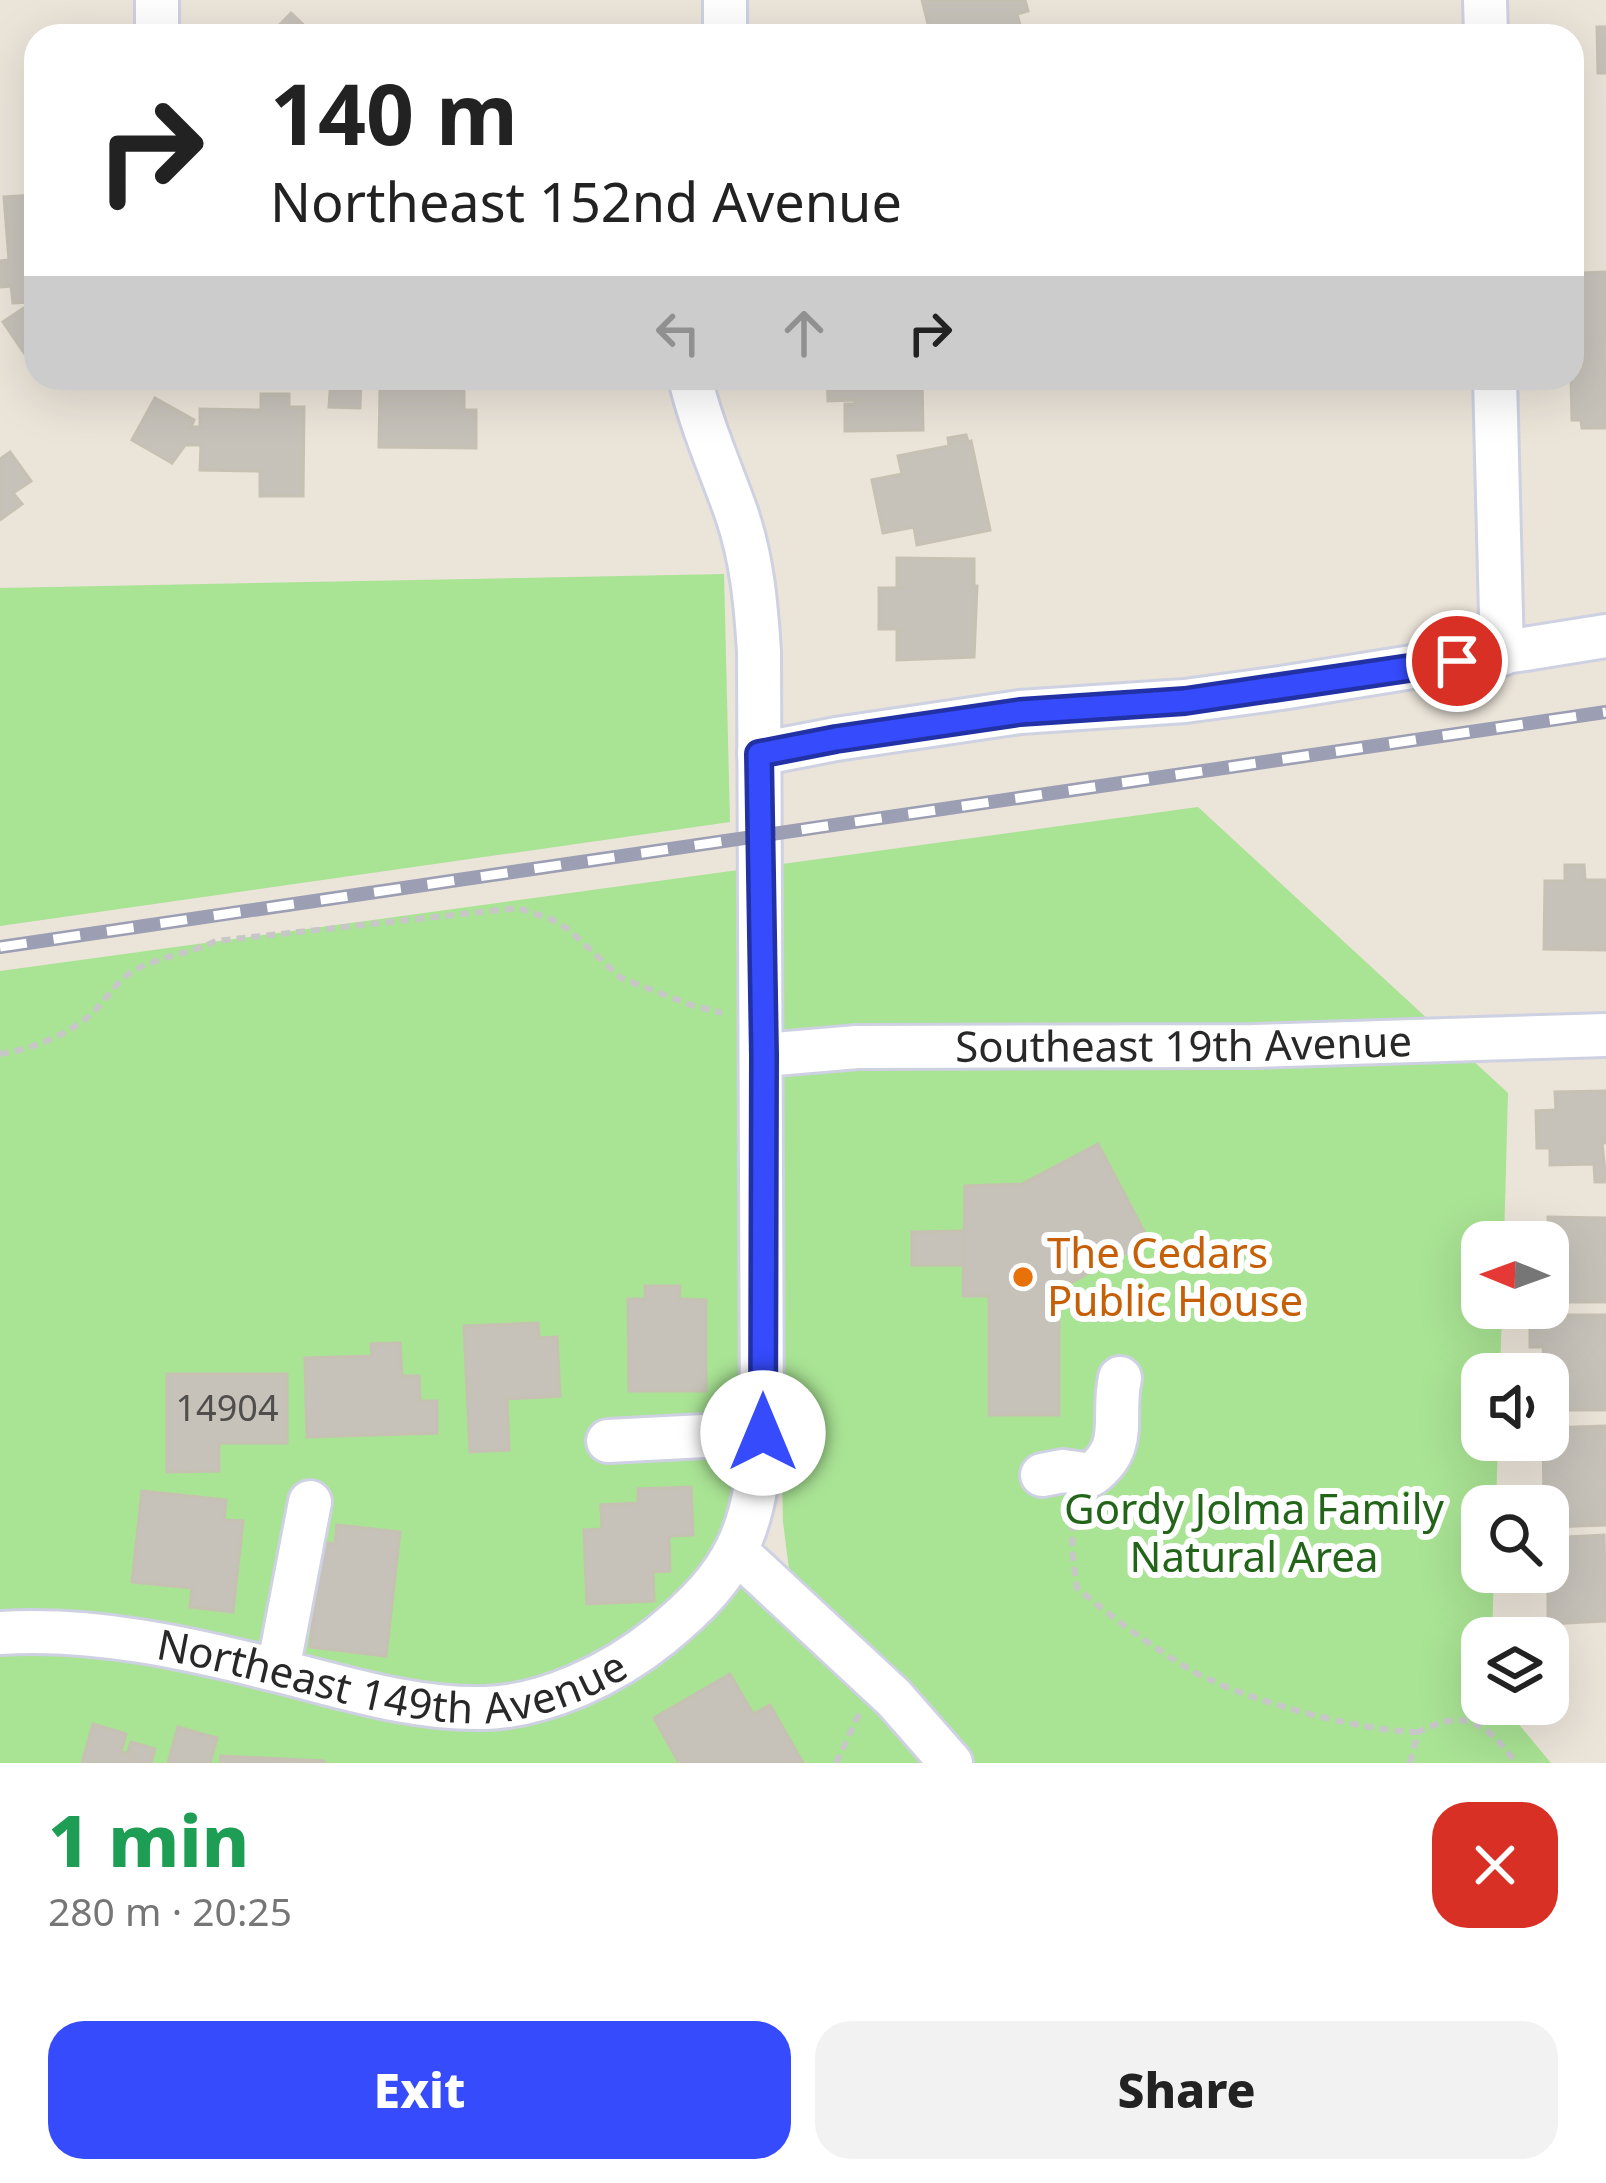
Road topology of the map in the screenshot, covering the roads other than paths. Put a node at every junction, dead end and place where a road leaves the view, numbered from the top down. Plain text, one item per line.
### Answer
1 (693, 390) edge
2 (1495, 390) edge
3 (1606, 636) edge
4 (1502, 654) junction
5 (759, 754) junction
6 (1606, 1035) edge
7 (764, 1055) junction
8 (1120, 1378) dead end
9 (763, 1433) junction
10 (608, 1441) dead end
11 (1042, 1475) dead end
12 (310, 1502) dead end
13 (736, 1552) junction
14 (0, 1633) edge
15 (278, 1670) junction
16 (951, 1763) edge

1 - 5 street
2 - 4 street
3 - 4 street
4 - 5 street
5 - 7 street
6 - 7 street, Southeast 19th Avenue
7 - 9 street
8 - 11 street
9 - 10 street
9 - 13 street
12 - 15 street
13 - 15 street, Northeast 149th Avenue
13 - 16 street
14 - 15 street, Northeast 149th Avenue

